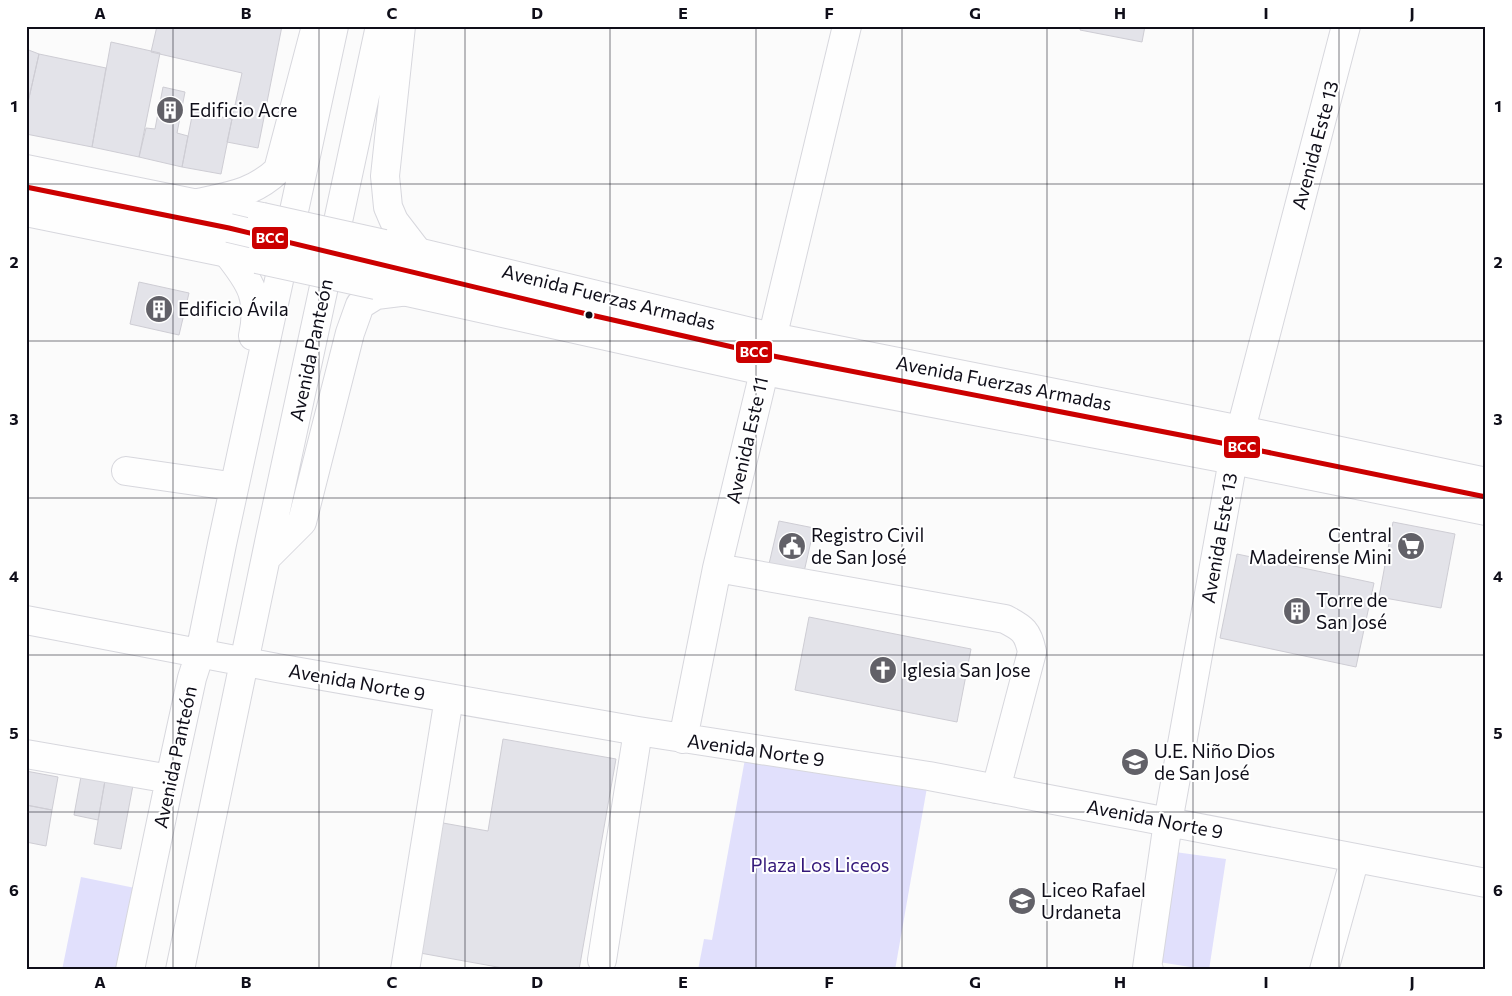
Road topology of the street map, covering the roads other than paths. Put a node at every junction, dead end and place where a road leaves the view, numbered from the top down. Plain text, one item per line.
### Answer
1 (316, 26) edge
2 (334, 26) edge
3 (380, 26) edge
4 (401, 26) edge
5 (847, 26) edge
6 (1346, 26) edge
7 (26, 168) edge
8 (26, 187) edge
9 (198, 203) junction
10 (26, 212) edge
11 (228, 241) junction
12 (417, 251) junction
13 (381, 264) junction
14 (408, 291) junction
15 (768, 355) junction
16 (1237, 446) junction
17 (126, 471) dead end
18 (1486, 482) edge
19 (223, 485) junction
20 (1486, 497) edge
21 (1486, 511) edge
22 (222, 544) junction
23 (267, 557) junction
24 (717, 568) junction
25 (26, 620) edge
26 (200, 653) junction
27 (244, 661) junction
28 (449, 698) junction
29 (638, 731) junction
30 (683, 739) junction
31 (26, 754) edge
32 (170, 779) junction
33 (996, 788) junction
34 (1168, 822) junction
35 (1355, 858) junction
36 (1486, 883) edge
37 (602, 960) dead end
38 (130, 970) edge
39 (180, 970) edge
40 (404, 970) edge
41 (1149, 970) edge
42 (1324, 970) edge

1 - 9 street
2 - 22 street, Avenida Panteón
3 - 23 street, Avenida Panteón
4 - 12 street
5 - 15 street, Avenida Este 11
6 - 16 street, Avenida Este 13
7 - 9 street, Avenida Fuerzas Armadas
8 - 11 street
9 - 13 street, Avenida Fuerzas Armadas, bridge
10 - 11 street, Avenida Fuerzas Armadas
11 - 13 street, bridge
11 - 13 street, Avenida Fuerzas Armadas, bridge
11 - 19 street, Avenida Panteón
12 - 13 street, Avenida Fuerzas Armadas
12 - 15 street, Avenida Fuerzas Armadas
13 - 14 street, Avenida Fuerzas Armadas
13 - 15 street
14 - 15 street, Avenida Fuerzas Armadas
14 - 23 street, Avenida Panteón
15 - 16 street, Avenida Fuerzas Armadas
15 - 24 street, Avenida Este 11
16 - 18 street, Avenida Fuerzas Armadas
16 - 20 street
16 - 21 street, Avenida Fuerzas Armadas
16 - 34 street, Avenida Este 13
17 - 19 street
19 - 22 street, Avenida Panteón
22 - 26 street, Avenida Panteón
23 - 27 street, Avenida Panteón
24 - 30 street, Avenida Este 11
24 - 33 street
25 - 26 street, Avenida Norte 9
26 - 27 street, Avenida Norte 9
26 - 32 street, Avenida Panteón
27 - 28 street, Avenida Norte 9
27 - 39 street, Avenida Panteón
28 - 29 street, Avenida Norte 9
28 - 40 street
29 - 30 street, Avenida Norte 9
29 - 37 street
30 - 33 street, Avenida Norte 9
31 - 32 street
32 - 38 street, Avenida Panteón
33 - 34 street, Avenida Norte 9
34 - 35 street, Avenida Norte 9
34 - 41 street, Avenida Este 13
35 - 36 street, Avenida Norte 9
35 - 42 street

